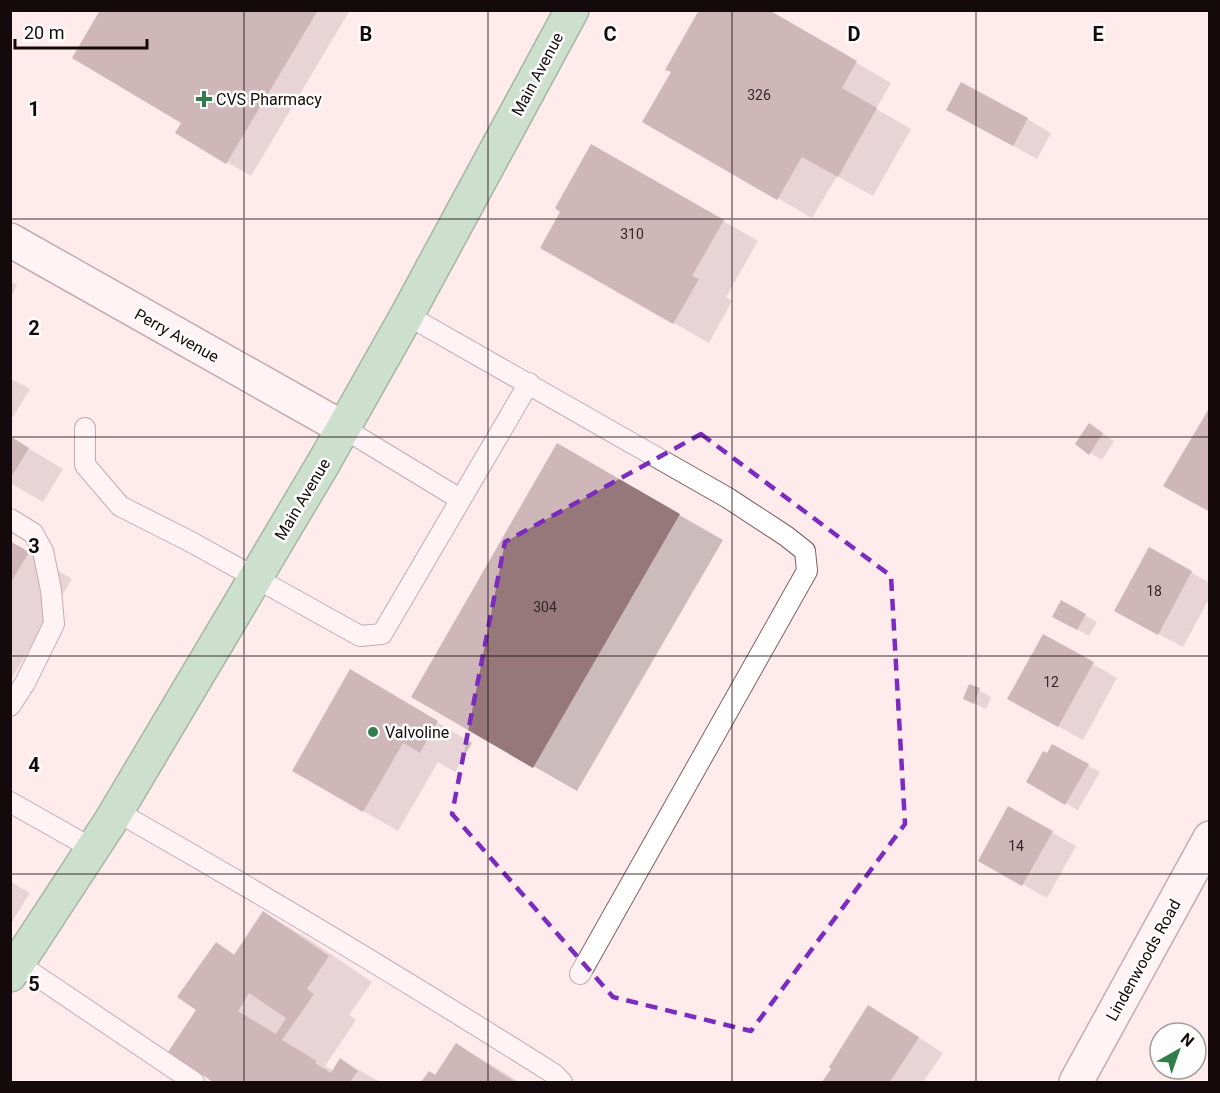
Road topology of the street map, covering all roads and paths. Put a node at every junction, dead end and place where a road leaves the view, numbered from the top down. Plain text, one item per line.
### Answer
1 (572, 10) edge
2 (10, 240) edge
3 (407, 315) junction
4 (529, 383) junction
5 (85, 428) dead end
6 (343, 428) junction
7 (460, 499) junction
8 (10, 519) edge
9 (256, 578) junction
10 (10, 706) edge
11 (10, 802) edge
12 (117, 811) junction
13 (1209, 838) edge
14 (93, 849) junction
15 (13, 966) edge
16 (580, 974) dead end
17 (194, 1083) edge
18 (562, 1083) edge
19 (1076, 1083) edge

1 - 3 main road, Main Avenue
2 - 6 street, Perry Avenue
3 - 4 lane
3 - 6 main road, Main Avenue
4 - 7 lane
4 - 16 lane
5 - 9 lane
6 - 7 lane
6 - 9 main road, Main Avenue
7 - 9 lane
8 - 10 lane
9 - 12 main road, Main Avenue
11 - 14 lane
12 - 14 main road, Main Avenue
12 - 18 lane
13 - 19 street, Lindenwoods Road
14 - 15 main road, Main Avenue
15 - 17 lane

